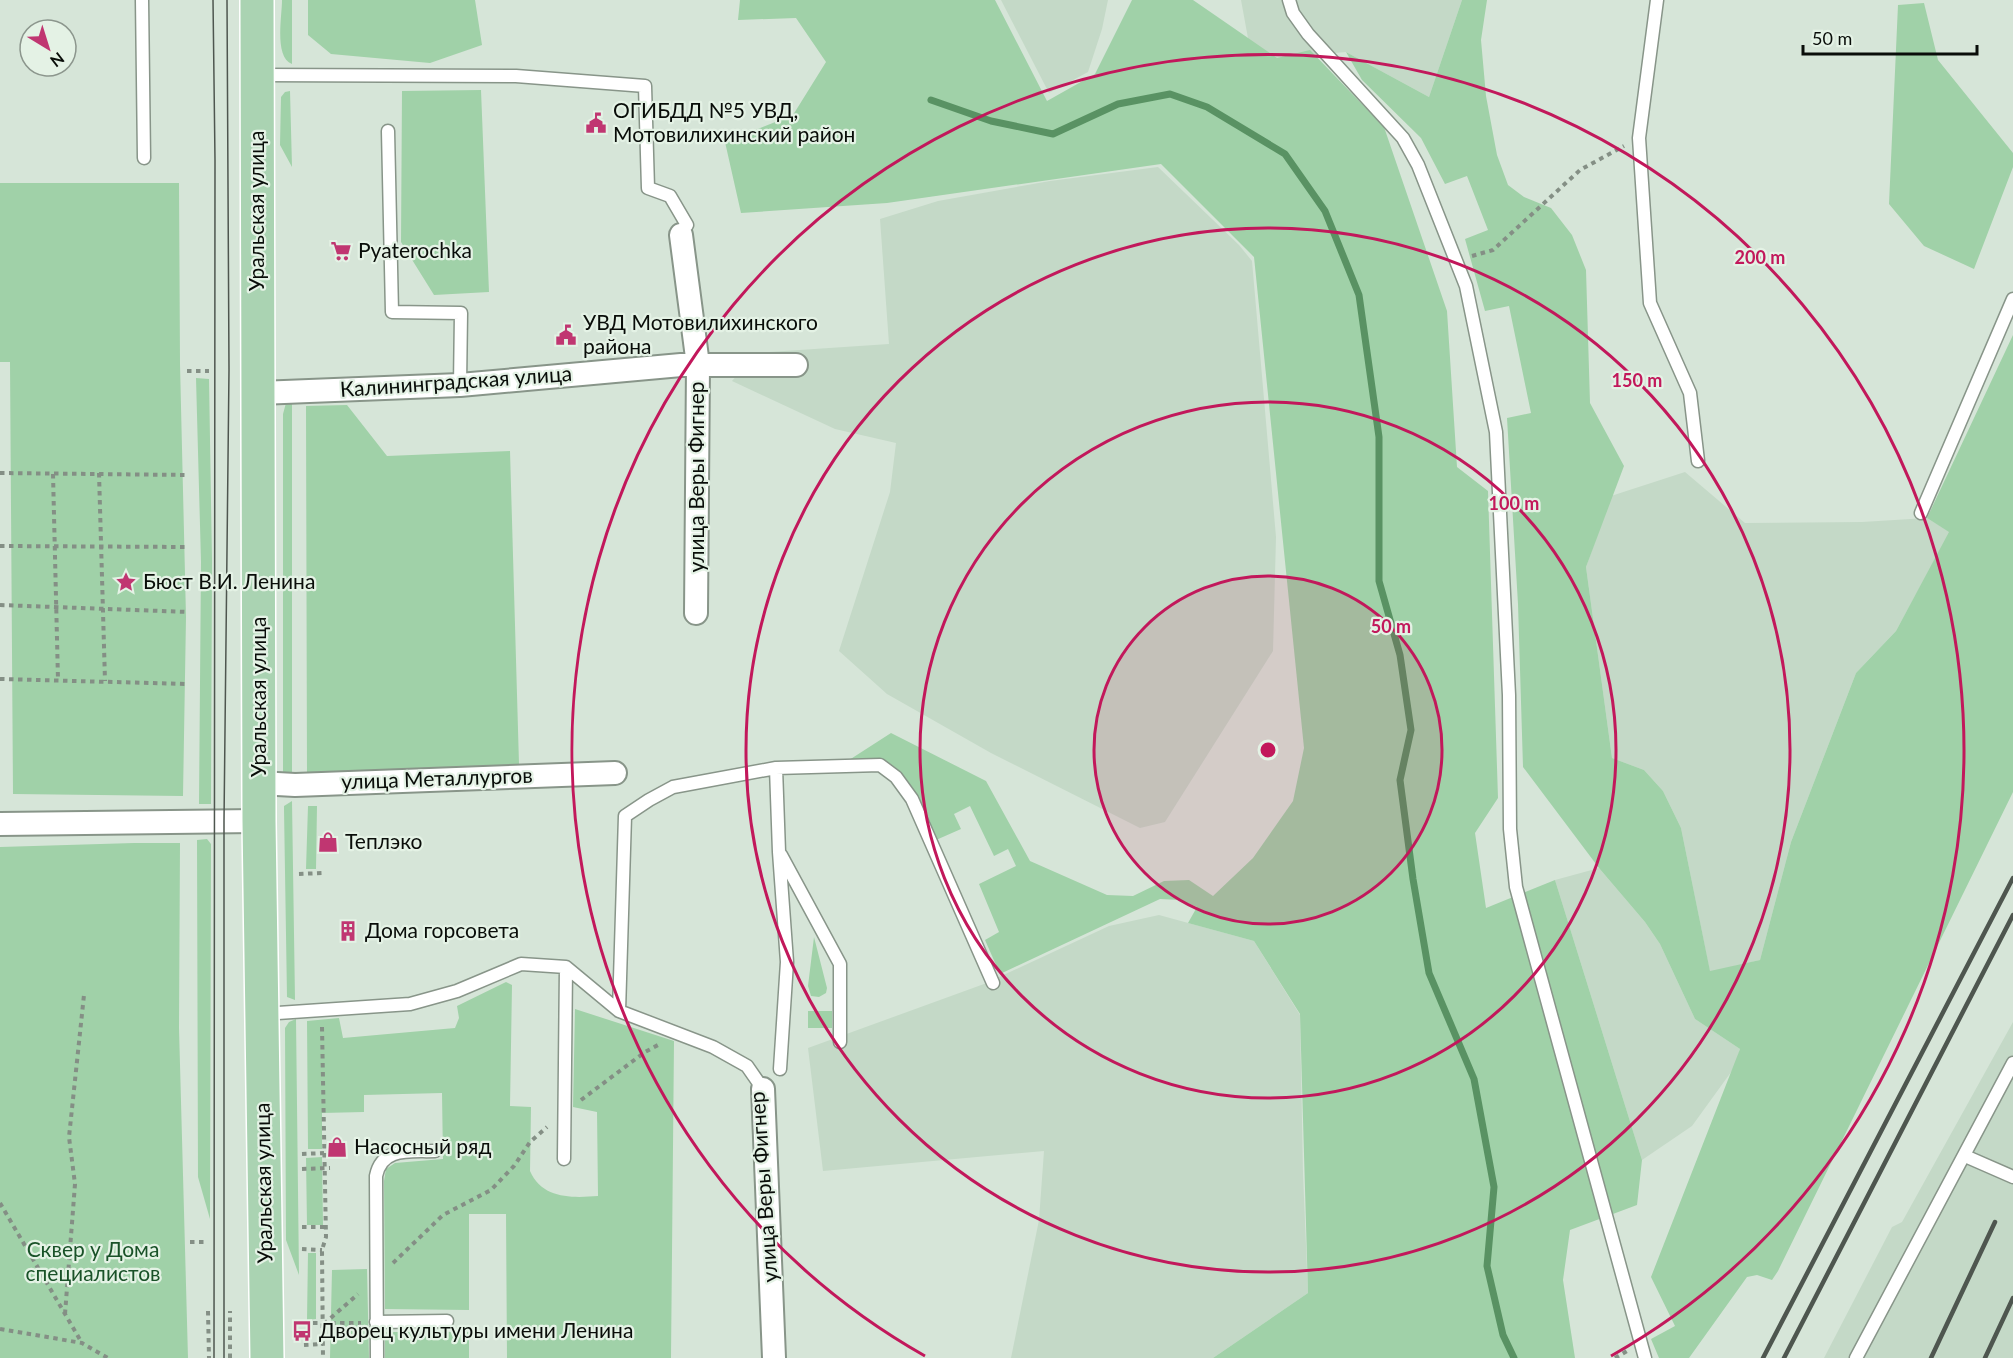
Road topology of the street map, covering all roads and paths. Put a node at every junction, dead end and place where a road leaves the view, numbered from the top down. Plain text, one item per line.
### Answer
1 (142, 0) edge
2 (257, 0) edge
3 (1289, 0) edge
4 (1657, 0) edge
5 (257, 75) junction
6 (388, 131) dead end
7 (1639, 138) junction
8 (144, 158) dead end
9 (684, 230) joint
10 (1457, 261) junction
11 (2013, 299) edge
12 (698, 365) junction
13 (796, 365) dead end
14 (187, 371) dead end
15 (209, 371) dead end
16 (460, 385) junction
17 (259, 393) junction
18 (1698, 461) dead end
19 (0, 472) edge
20 (99, 473) junction
21 (52, 474) junction
22 (188, 475) dead end
23 (1922, 513) dead end
24 (0, 546) edge
25 (54, 547) junction
26 (101, 547) junction
27 (188, 547) dead end
28 (0, 605) edge
29 (56, 607) junction
30 (103, 609) junction
31 (188, 612) dead end
32 (696, 613) dead end
33 (0, 679) edge
34 (58, 680) junction
35 (105, 681) junction
36 (188, 684) dead end
37 (776, 768) junction
38 (615, 773) dead end
39 (259, 783) junction
40 (259, 821) junction
41 (0, 824) edge
42 (779, 852) junction
43 (322, 873) dead end
44 (298, 874) dead end
45 (566, 967) junction
46 (993, 983) dead end
47 (84, 996) dead end
48 (322, 1010) junction
49 (619, 1011) junction
50 (262, 1014) junction
51 (680, 1034) junction
52 (840, 1042) dead end
53 (2013, 1064) edge
54 (780, 1070) dead end
55 (763, 1089) joint
56 (565, 1113) junction
57 (435, 1151) dead end
58 (324, 1153) junction
59 (302, 1154) dead end
60 (1965, 1156) junction
61 (564, 1159) dead end
62 (328, 1168) junction
63 (302, 1169) dead end
64 (2013, 1177) edge
65 (0, 1203) edge
66 (302, 1227) dead end
67 (326, 1227) junction
68 (189, 1242) dead end
69 (206, 1242) dead end
70 (302, 1249) dead end
71 (322, 1250) junction
72 (376, 1279) junction
73 (208, 1311) dead end
74 (231, 1311) dead end
75 (65, 1314) junction
76 (447, 1321) dead end
77 (376, 1322) junction
78 (304, 1323) dead end
79 (324, 1324) junction
80 (0, 1329) edge
81 (82, 1343) junction
82 (323, 1344) junction
83 (304, 1345) dead end
84 (108, 1358) edge
85 (209, 1358) edge
86 (230, 1358) edge
87 (267, 1358) edge
88 (324, 1358) edge
89 (376, 1358) edge
90 (774, 1358) edge
91 (1645, 1358) edge
92 (1856, 1358) edge

1 - 8 lane
2 - 5 main road, Уральская улица
3 - 10 lane
4 - 7 lane
5 - 9 lane
5 - 17 main road, Уральская улица
6 - 16 lane
7 - 10 path
7 - 18 lane
9 - 12 street, улица Веры Фигнер
10 - 91 lane
11 - 23 lane
12 - 13 street, Калининградская улица
12 - 16 street, Калининградская улица
12 - 32 street, улица Веры Фигнер
14 - 15 path
16 - 17 street, Калининградская улица
17 - 39 main road, Уральская улица
19 - 21 path
20 - 21 path
20 - 22 path
20 - 26 path
21 - 25 path
24 - 25 path
25 - 26 path
25 - 29 path
26 - 27 path
26 - 30 path
28 - 29 path
29 - 30 path
29 - 34 path
30 - 31 path
30 - 35 path
33 - 34 path
34 - 35 path
35 - 36 path
37 - 42 lane
37 - 46 lane
37 - 49 lane
38 - 39 street, улица Металлургов
39 - 40 main road, Уральская улица
40 - 41 street
40 - 50 main road, Уральская улица
42 - 52 lane
42 - 54 lane
43 - 44 path
45 - 48 lane
45 - 49 lane, улица Веры Фигнер
45 - 56 lane
47 - 75 path
48 - 50 lane
48 - 58 path
49 - 51 lane, улица Веры Фигнер
50 - 87 main road, Уральская улица
51 - 55 lane, улица Веры Фигнер
51 - 56 path
53 - 60 lane
55 - 90 street, улица Веры Фигнер
56 - 61 lane
56 - 72 path
57 - 72 lane
58 - 59 path
58 - 62 path
60 - 64 lane
60 - 92 lane
62 - 63 path
62 - 67 path
65 - 75 path
66 - 67 path
67 - 71 path
68 - 69 path
70 - 71 path
71 - 79 path
72 - 77 lane
72 - 79 path
73 - 85 path
74 - 86 path
75 - 81 path
76 - 77 lane
77 - 79 path
77 - 89 lane
78 - 79 path
79 - 82 path
80 - 81 path
81 - 84 path
82 - 83 path
82 - 88 path

